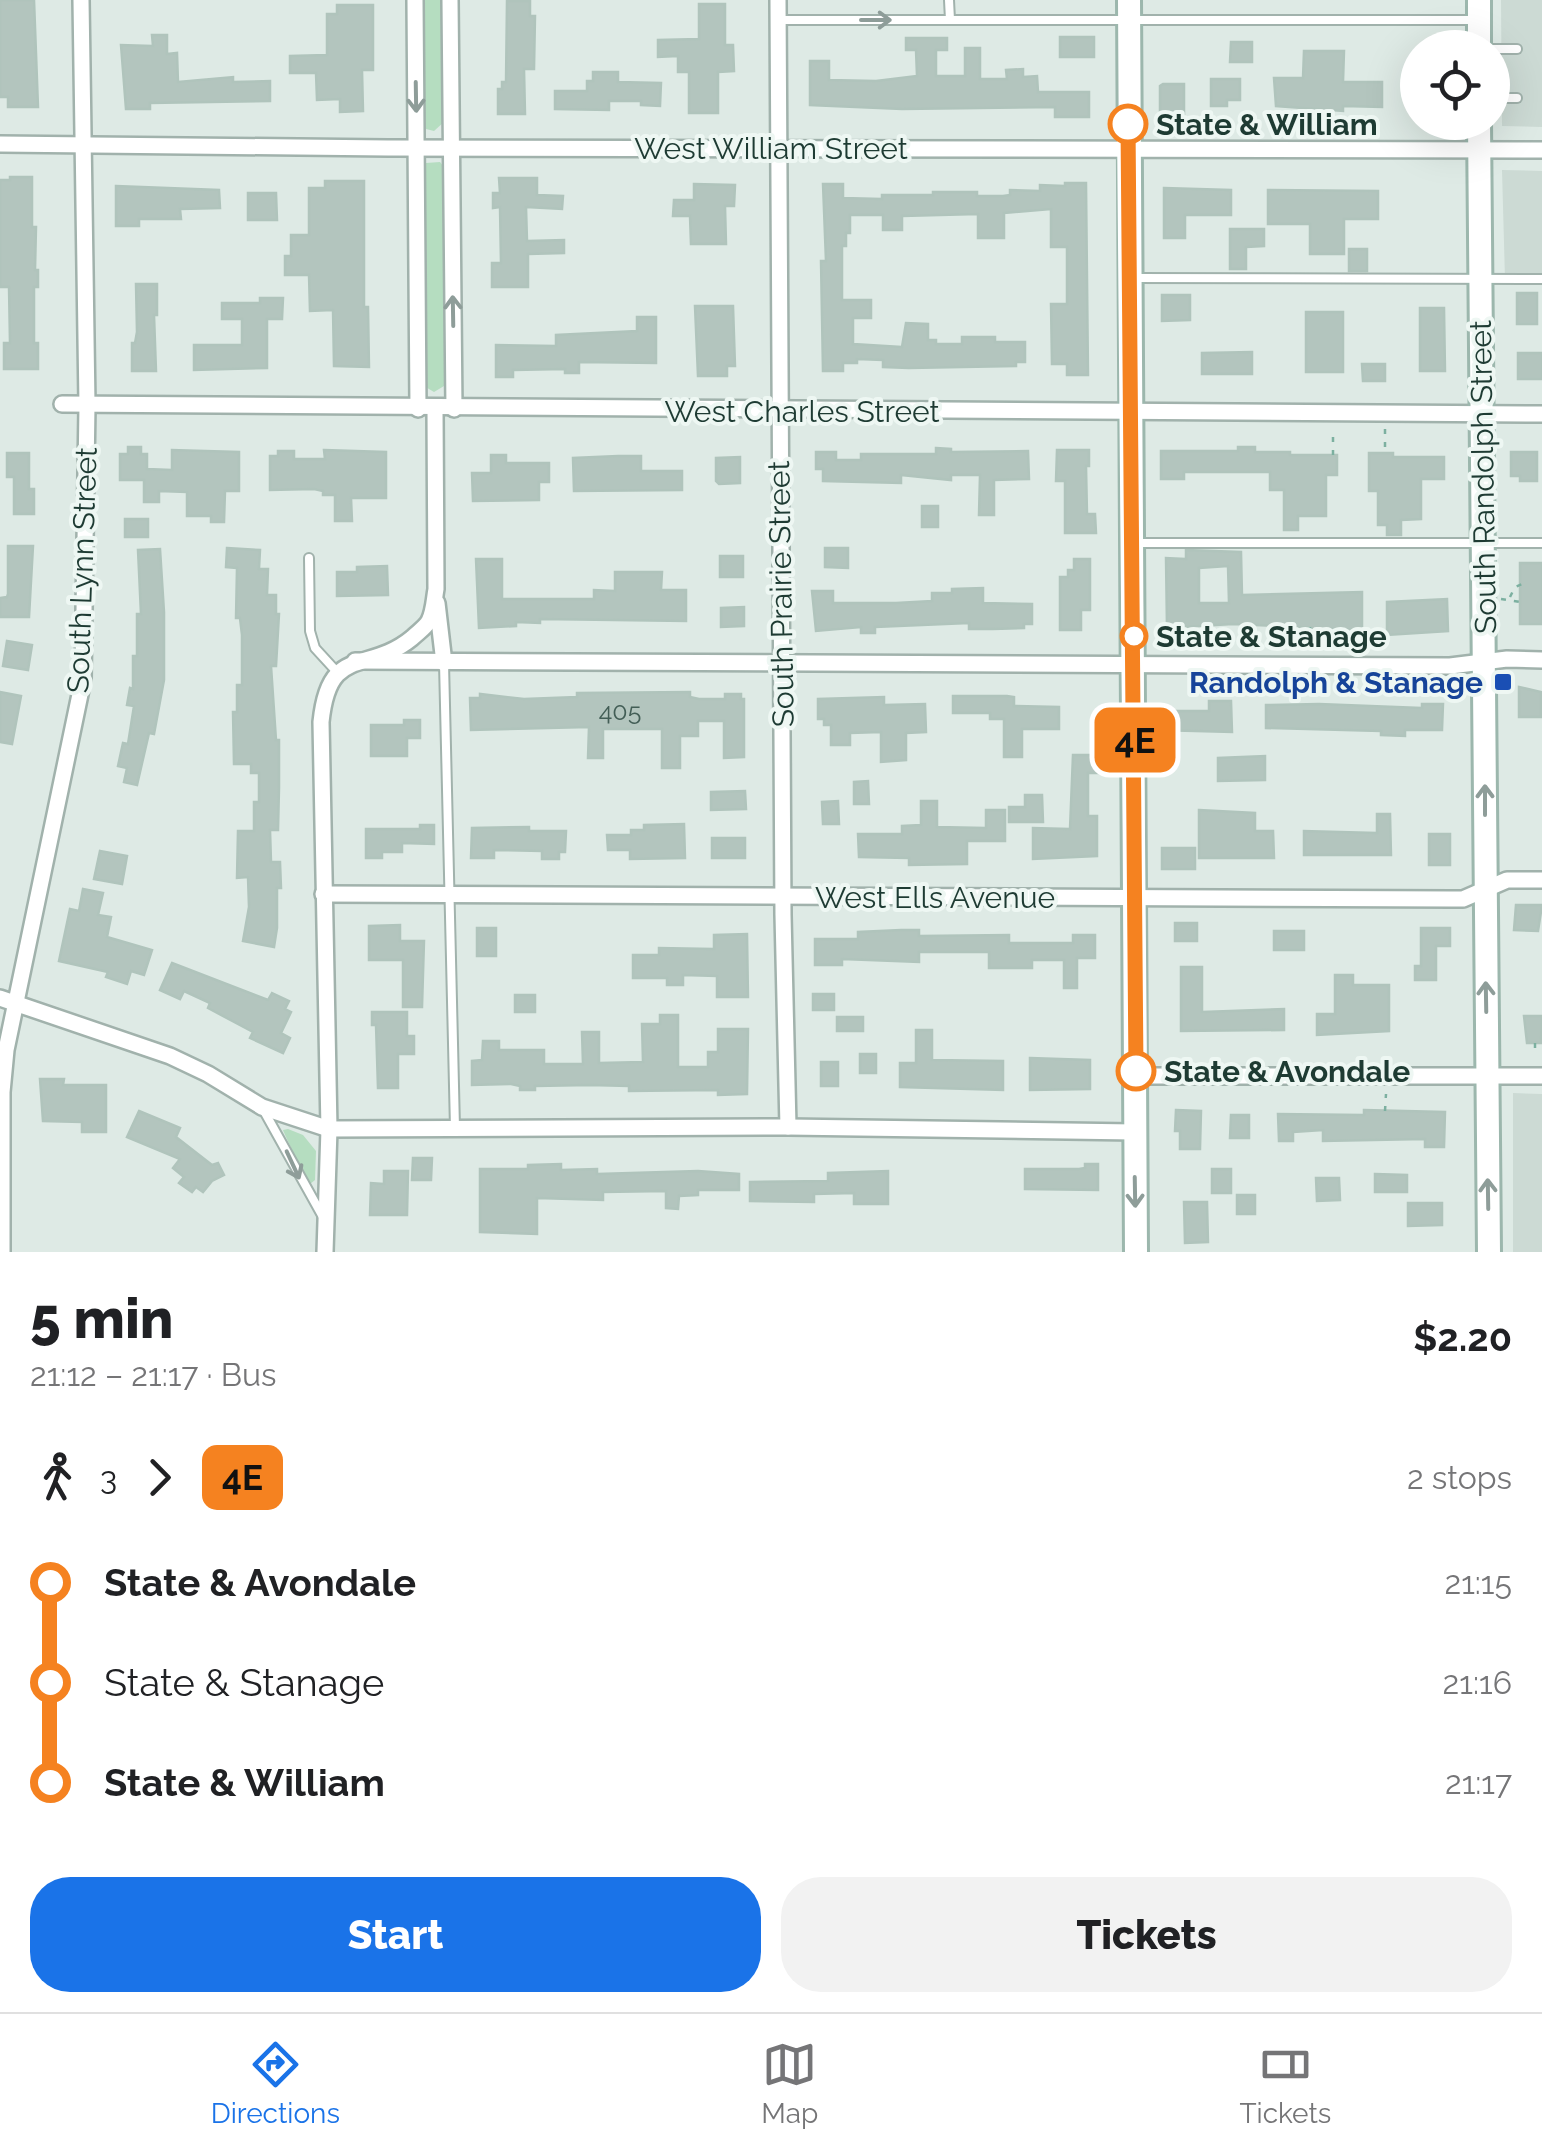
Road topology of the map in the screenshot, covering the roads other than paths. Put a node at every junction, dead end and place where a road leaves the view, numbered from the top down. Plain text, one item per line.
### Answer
1 (81, 0) edge
2 (415, 0) edge
3 (450, 0) edge
4 (778, 0) edge
5 (949, 0) edge
6 (1130, 9) edge
7 (1479, 10) edge
8 (778, 20) junction
9 (950, 20) junction
10 (1510, 49) edge
11 (1516, 49) dead end
12 (1510, 98) edge
13 (1517, 98) dead end
14 (1480, 140) edge
15 (0, 144) edge
16 (82, 145) junction
17 (417, 148) junction
18 (450, 148) junction
19 (778, 148) junction
20 (1128, 148) junction
21 (1480, 149) junction
22 (1542, 150) edge
23 (1130, 278) junction
24 (1542, 279) edge
25 (1480, 280) junction
26 (62, 404) dead end
27 (87, 405) junction
28 (427, 409) junction
29 (454, 409) junction
30 (780, 410) junction
31 (1131, 412) junction
32 (1483, 414) junction
33 (1542, 414) edge
34 (1133, 542) junction
35 (1484, 543) junction
36 (1542, 544) edge
37 (310, 558) dead end
38 (436, 590) junction
39 (1542, 660) edge
40 (355, 662) junction
41 (1485, 662) junction
42 (444, 663) junction
43 (782, 663) junction
44 (1135, 664) junction
45 (337, 672) junction
46 (1542, 880) edge
47 (1485, 888) junction
48 (323, 894) junction
49 (449, 894) junction
50 (784, 896) junction
51 (1136, 898) junction
52 (7, 1001) edge
53 (1136, 1076) junction
54 (1487, 1076) junction
55 (1542, 1076) edge
56 (262, 1107) junction
57 (788, 1127) junction
58 (455, 1128) junction
59 (329, 1129) junction
60 (1134, 1132) junction
61 (326, 1222) junction
62 (2, 1252) edge
63 (325, 1252) edge
64 (1136, 1252) edge
65 (1489, 1252) edge

1 - 16 street, South Lynn Street
2 -> 17 street
3 - 18 street
4 - 8 street, South Prairie Street
5 - 9 lane
6 - 7 lane
6 - 9 lane
6 - 20 main road
8 -> 9 lane
8 - 19 street, South Prairie Street
10 - 11 lane
12 - 13 lane
14 - 21 main road, South Randolph Street
15 - 16 street, West William Street
16 - 17 street, West William Street
16 - 27 street, South Lynn Street
17 - 18 street, West William Street
17 - 28 street
18 - 19 street, West William Street
29 -> 18 street
19 - 20 street, West William Street
19 - 30 street, South Prairie Street
20 - 21 street, West William Street
20 - 23 main road
21 - 22 street, West William Street
21 - 25 main road, South Randolph Street
23 - 25 lane
23 - 31 main road
24 - 25 lane
25 - 32 main road, South Randolph Street
26 - 27 street, West Charles Street
27 - 28 street, West Charles Street
27 - 52 street, South Lynn Street
28 - 29 street, West Charles Street
28 - 38 street
29 - 30 street, West Charles Street
30 - 31 street, West Charles Street
30 - 43 street, South Prairie Street
31 - 32 street, West Charles Street
31 - 34 main road
32 - 33 street, West Charles Street
32 - 35 main road, South Randolph Street
34 - 35 lane
34 - 44 main road
35 - 36 lane
35 - 41 main road, South Randolph Street
37 - 45 lane
38 - 40 street
38 - 42 street
39 - 41 street
40 - 42 street
40 - 45 street
41 - 44 street
47 -> 41 main road, South Randolph Street
42 - 43 street
42 - 49 lane
43 - 44 street
43 - 50 street, South Prairie Street
44 - 51 main road
45 - 48 street
46 - 47 street, West Ells Avenue
47 - 51 street, West Ells Avenue
54 -> 47 main road, South Randolph Street
48 - 49 street, West Ells Avenue
48 - 59 street
49 - 50 street, West Ells Avenue
49 - 58 lane
50 - 51 street, West Ells Avenue
50 - 57 street, South Prairie Street
51 - 53 main road
52 - 56 street
52 - 62 street, South Lynn Street
53 - 54 street
53 - 60 main road
54 - 55 street
65 -> 54 main road, South Randolph Street
56 - 59 street
56 -> 61 lane
57 - 58 street
57 - 60 street
58 - 59 street
59 - 61 street
60 -> 64 main road
61 - 63 street

